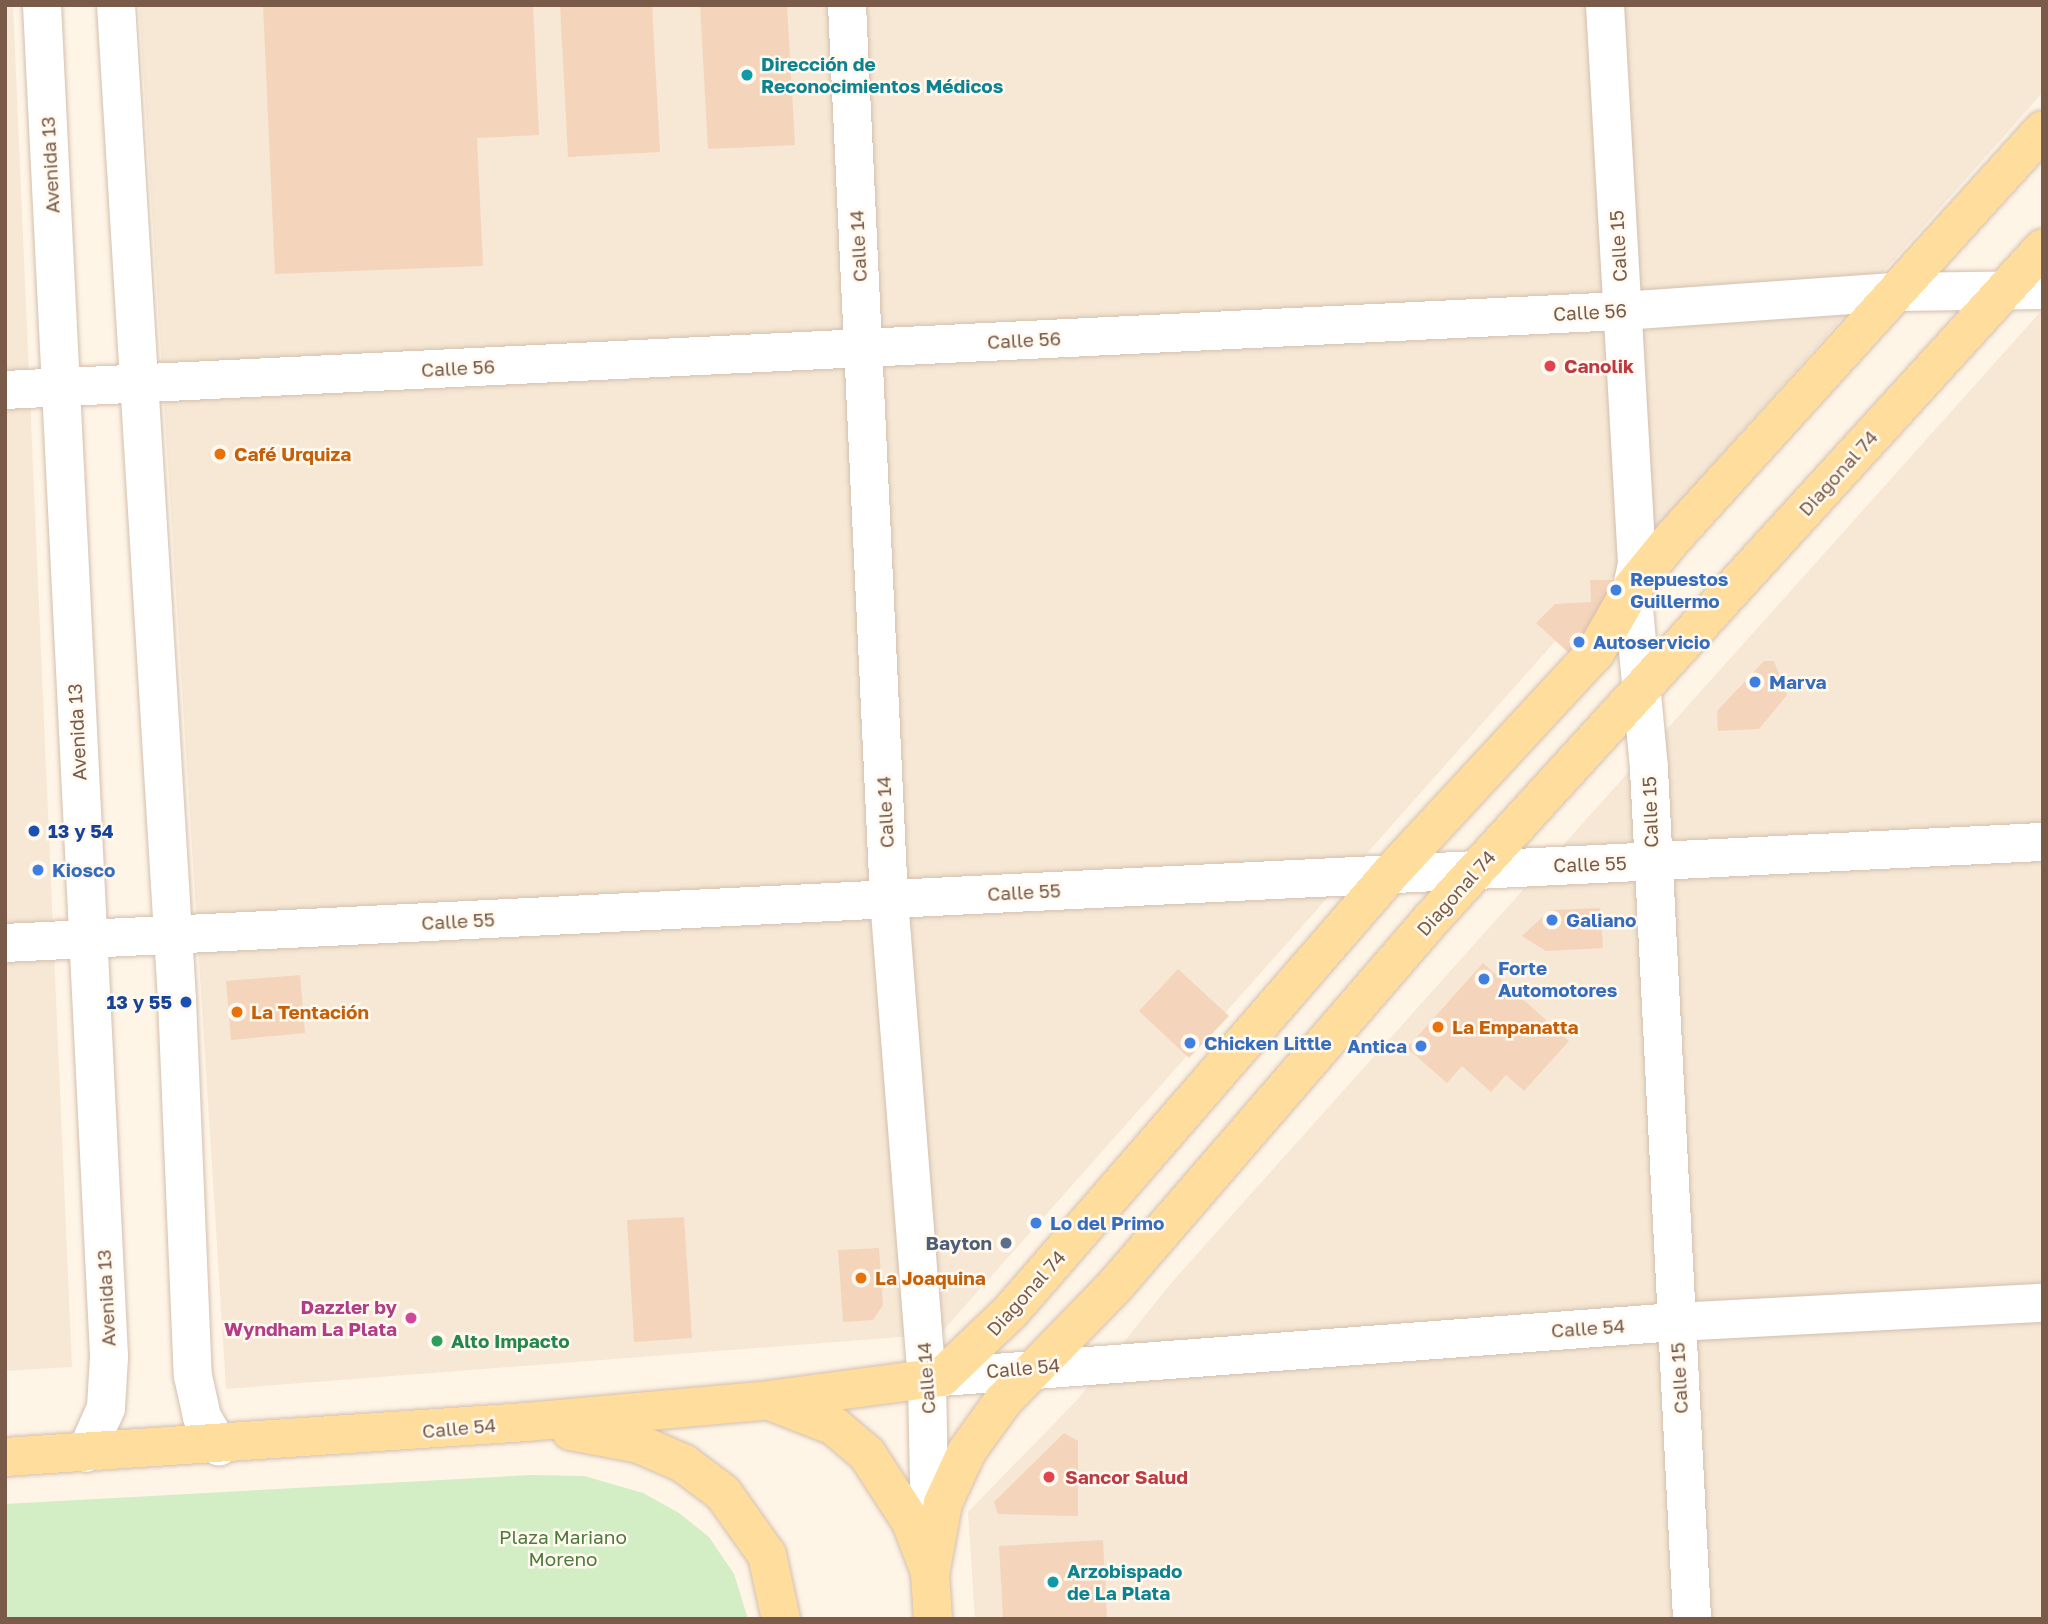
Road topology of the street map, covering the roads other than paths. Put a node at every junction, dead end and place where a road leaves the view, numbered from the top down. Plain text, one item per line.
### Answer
1 (42, 5) edge
2 (116, 5) edge
3 (847, 5) edge
4 (1605, 5) edge
5 (2043, 130) edge
6 (2043, 248) edge
7 (2043, 290) edge
8 (1897, 292) junction
9 (2003, 292) junction
10 (1622, 311) junction
11 (863, 348) junction
12 (139, 383) junction
13 (60, 387) junction
14 (5, 390) edge
15 (1632, 588) junction
16 (1639, 691) junction
17 (2043, 842) edge
18 (1652, 861) junction
19 (1481, 866) junction
20 (1390, 874) junction
21 (889, 899) junction
22 (173, 935) junction
23 (87, 939) junction
24 (5, 943) edge
25 (2043, 1303) edge
26 (1676, 1322) junction
27 (1037, 1366) junction
28 (934, 1378) junction
29 (761, 1402) junction
30 (526, 1422) junction
31 (219, 1447) junction
32 (86, 1453) junction
33 (5, 1457) edge
34 (930, 1573) junction
35 (781, 1619) edge
36 (933, 1619) edge
37 (1692, 1619) edge

1 - 13 street, Avenida 13
2 - 12 street
3 - 11 street, Calle 14
4 - 10 street, Calle 15
5 - 8 main road, Diagonal 74
6 - 9 main road, Diagonal 74
7 - 9 street, Calle 56
8 - 9 street, Calle 56
8 - 10 street, Calle 56
8 - 15 main road, Diagonal 74
9 - 16 main road, Diagonal 74
10 - 11 street, Calle 56
10 - 15 street, Calle 15
11 - 12 street, Calle 56
11 - 21 street, Calle 14
12 - 13 street, Calle 56
12 - 22 street
13 - 14 street, Calle 56
13 - 23 street, Avenida 13
15 - 16 street, Calle 15
15 - 20 main road, Diagonal 74
16 - 18 street, Calle 15
16 - 19 main road, Diagonal 74
17 - 18 street, Calle 55
18 - 19 street, Calle 55
18 - 26 street, Calle 15
19 - 20 street, Calle 55
19 - 27 main road, Diagonal 74
20 - 21 street, Calle 55
20 - 28 main road, Diagonal 74
21 - 22 street, Calle 55
21 - 28 street, Calle 14
22 - 23 street, Calle 55
22 - 31 street
23 - 24 street, Calle 55
23 - 32 street, Avenida 13
25 - 26 street, Calle 54
26 - 27 street, Calle 54
26 - 37 street, Calle 15
27 - 28 street, Calle 54
27 - 34 main road, Diagonal 74
28 - 29 main road, Calle 54
28 - 34 street, Calle 14
29 - 30 main road, Calle 54
29 - 34 main road
30 - 31 main road, Calle 54
30 - 35 main road
31 - 32 main road, Calle 54
32 - 33 main road, Calle 54
34 - 36 main road, Calle 14

